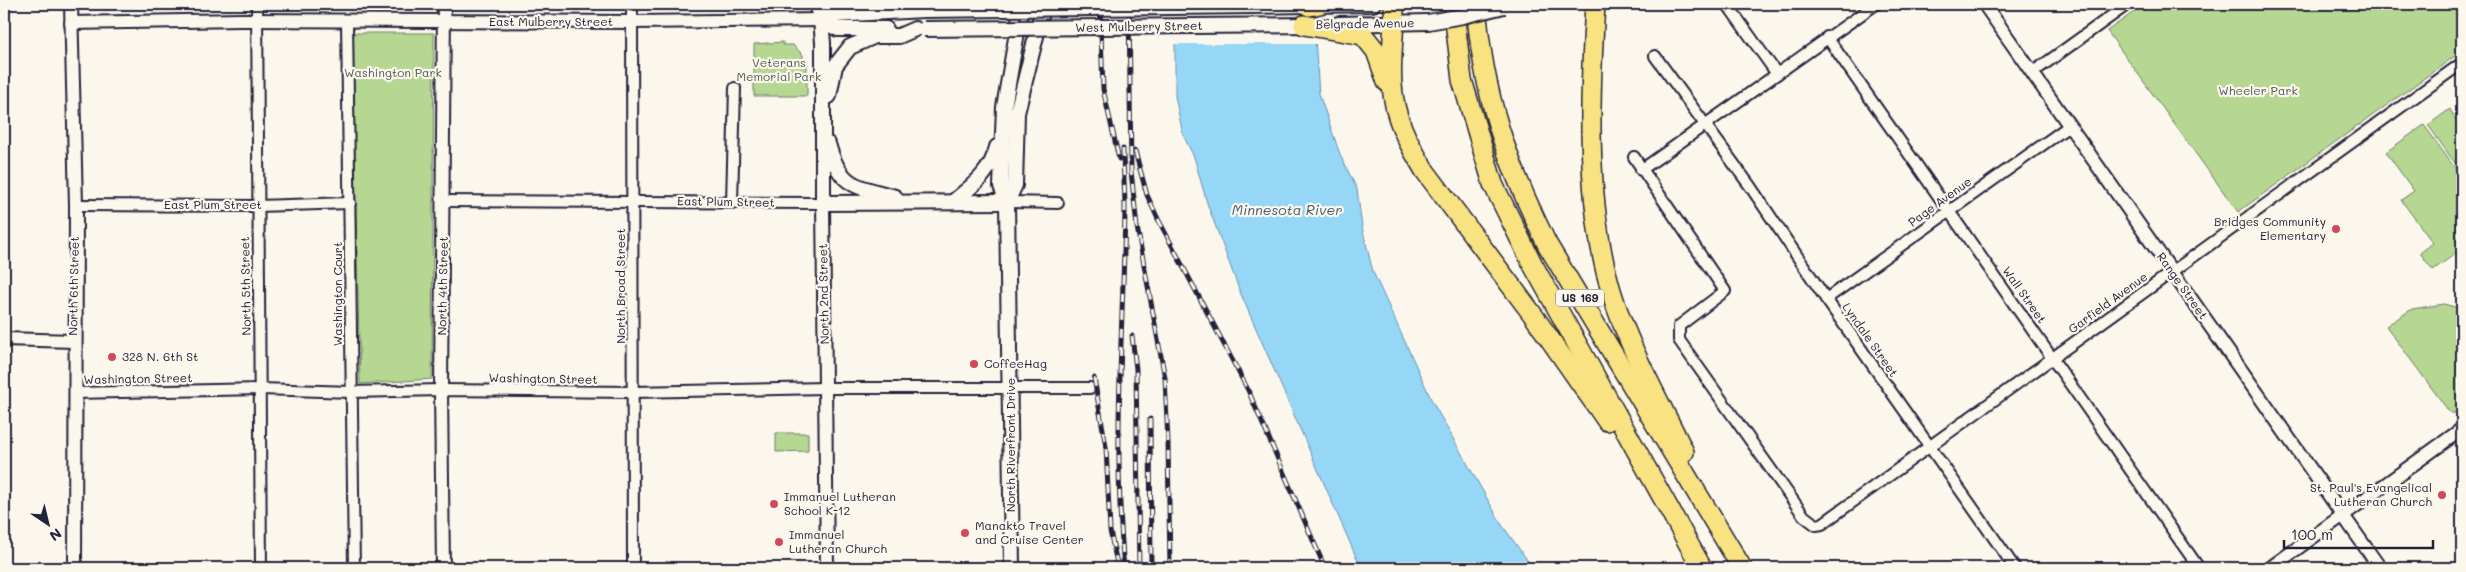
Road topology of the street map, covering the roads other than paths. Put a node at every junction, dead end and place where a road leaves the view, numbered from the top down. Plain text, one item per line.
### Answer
1 (71, 4) edge
2 (257, 4) edge
3 (444, 4) edge
4 (632, 4) edge
5 (816, 4) edge
6 (830, 4) edge
7 (894, 4) edge
8 (1373, 4) edge
9 (1394, 4) edge
10 (1453, 4) edge
11 (1476, 4) edge
12 (1582, 4) edge
13 (1595, 4) edge
14 (1727, 4) edge
15 (1876, 4) edge
16 (1984, 4) edge
17 (2128, 4) edge
18 (1034, 5) edge
19 (1315, 5) edge
20 (1507, 5) edge
21 (1252, 6) joint
22 (908, 9) junction
23 (257, 20) junction
24 (347, 20) junction
25 (821, 20) junction
26 (444, 21) junction
27 (632, 22) junction
28 (71, 23) junction
29 (1394, 24) junction
30 (1304, 25) joint
31 (1248, 26) joint
32 (1356, 28) junction
33 (920, 29) junction
34 (1827, 37) junction
35 (1593, 54) junction
36 (1655, 56) dead end
37 (2462, 63) edge
38 (1777, 74) junction
39 (2032, 74) junction
40 (735, 88) dead end
41 (1394, 100) junction
42 (1004, 106) junction
43 (823, 124) junction
44 (1705, 125) junction
45 (2069, 126) junction
46 (1634, 157) dead end
47 (1642, 170) junction
48 (633, 200) junction
49 (444, 201) junction
50 (732, 202) junction
51 (915, 202) junction
52 (953, 202) junction
53 (1007, 202) junction
54 (350, 203) junction
55 (823, 203) junction
56 (1058, 203) dead end
57 (76, 205) junction
58 (258, 206) junction
59 (1949, 212) junction
60 (2172, 272) junction
61 (1826, 299) junction
62 (4, 339) edge
63 (74, 341) junction
64 (2053, 359) junction
65 (825, 388) junction
66 (1011, 388) junction
67 (1090, 388) dead end
68 (260, 389) junction
69 (441, 390) junction
70 (350, 392) junction
71 (633, 392) junction
72 (75, 393) junction
73 (2462, 429) edge
74 (1931, 447) junction
75 (1671, 514) junction
76 (2343, 515) junction
77 (1731, 550) junction
78 (75, 568) edge
79 (261, 568) edge
80 (354, 568) edge
81 (443, 568) edge
82 (633, 568) edge
83 (827, 568) edge
84 (1012, 568) edge
85 (1702, 568) edge
86 (1742, 568) edge
87 (2016, 568) edge
88 (2199, 568) edge
89 (2270, 568) edge
90 (2380, 568) edge

1 - 28 street, North 6th Street
2 - 23 street, North 5th Street
3 - 26 street, North 4th Street
4 - 27 street, North Broad Street
5 - 25 main road, North 2nd Street
6 - 25 main road
7 - 22 main road
8 - 19 main road, Belgrade Avenue
9 - 29 highway
10 - 75 highway, US 169
11 - 77 highway, US 169
12 - 35 highway
13 - 35 highway
14 - 38 street
15 - 34 street
16 - 39 street, Range Street
17 - 39 street
18 - 21 main road, West Mulberry Street, bridge
18 - 22 main road, bridge
18 - 42 main road
18 - 53 main road
19 - 21 main road, Belgrade Avenue
20 - 29 main road, Belgrade Avenue, bridge
22 - 25 main road
23 - 24 street, East Mulberry Street
23 - 28 street, East Mulberry Street
23 - 58 street, North 5th Street
24 - 26 street, East Mulberry Street
24 - 54 street, Washington Court
25 - 27 street, East Mulberry Street
25 - 33 main road
25 - 43 main road, North 2nd Street
26 - 27 street, East Mulberry Street
26 - 49 street, North 4th Street
27 - 48 street, North Broad Street
28 - 57 street, North 6th Street
29 - 32 main road, Belgrade Avenue
29 - 41 highway
30 - 31 main road, Belgrade Avenue
30 - 32 highway
31 - 33 main road, West Mulberry Street, bridge
32 - 41 highway
33 - 43 main road
34 - 38 street
34 - 59 street, Wall Street
35 - 77 highway
36 - 44 street, Lyndale Street
37 - 60 street, Garfield Avenue
38 - 44 street
39 - 45 street, Range Street
40 - 50 street
41 - 75 highway
42 - 52 main road
42 - 53 main road
43 - 51 main road
43 - 55 main road, North 2nd Street
44 - 47 street
44 - 61 street, Lyndale Street
45 - 59 street, Page Avenue
45 - 60 street, Range Street
46 - 47 street
47 - 74 street, Garfield Avenue
48 - 49 street, East Plum Street
48 - 50 street, East Plum Street
48 - 71 street, North Broad Street
49 - 69 street, North 4th Street
50 - 55 street, East Plum Street
51 - 52 main road, East Plum Street
51 - 55 main road, East Plum Street
52 - 53 main road, East Plum Street
53 - 56 street
53 - 66 main road, North Riverfront Drive
54 - 58 street, East Plum Street
54 - 70 street, Washington Court
55 - 65 street, North 2nd Street
57 - 58 street, East Plum Street
57 - 63 street, North 6th Street
58 - 68 street, North 5th Street
59 - 61 street, Page Avenue
59 - 64 street, Wall Street
60 - 64 street, Garfield Avenue
60 - 76 street, Range Street
61 - 74 street, Lyndale Street
62 - 63 street
63 - 72 street, North 6th Street
64 - 74 street, Garfield Avenue
64 - 88 street, Wall Street
65 - 66 street, Washington Street
65 - 71 street, Washington Street
65 - 83 street, North 2nd Street
66 - 67 street, Washington Street
66 - 84 main road, North Riverfront Drive
68 - 70 street, Washington Street
68 - 72 street, Washington Street
68 - 79 street, North 5th Street
69 - 70 street, Washington Street
69 - 71 street, Washington Street
69 - 81 street, North 4th Street
70 - 80 street, Washington Court
71 - 82 street, North Broad Street
72 - 78 street, North 6th Street
73 - 76 street
74 - 87 street, Lyndale Street
75 - 85 highway, US 169
76 - 89 street
76 - 90 street, Range Street
77 - 86 highway, US 169

